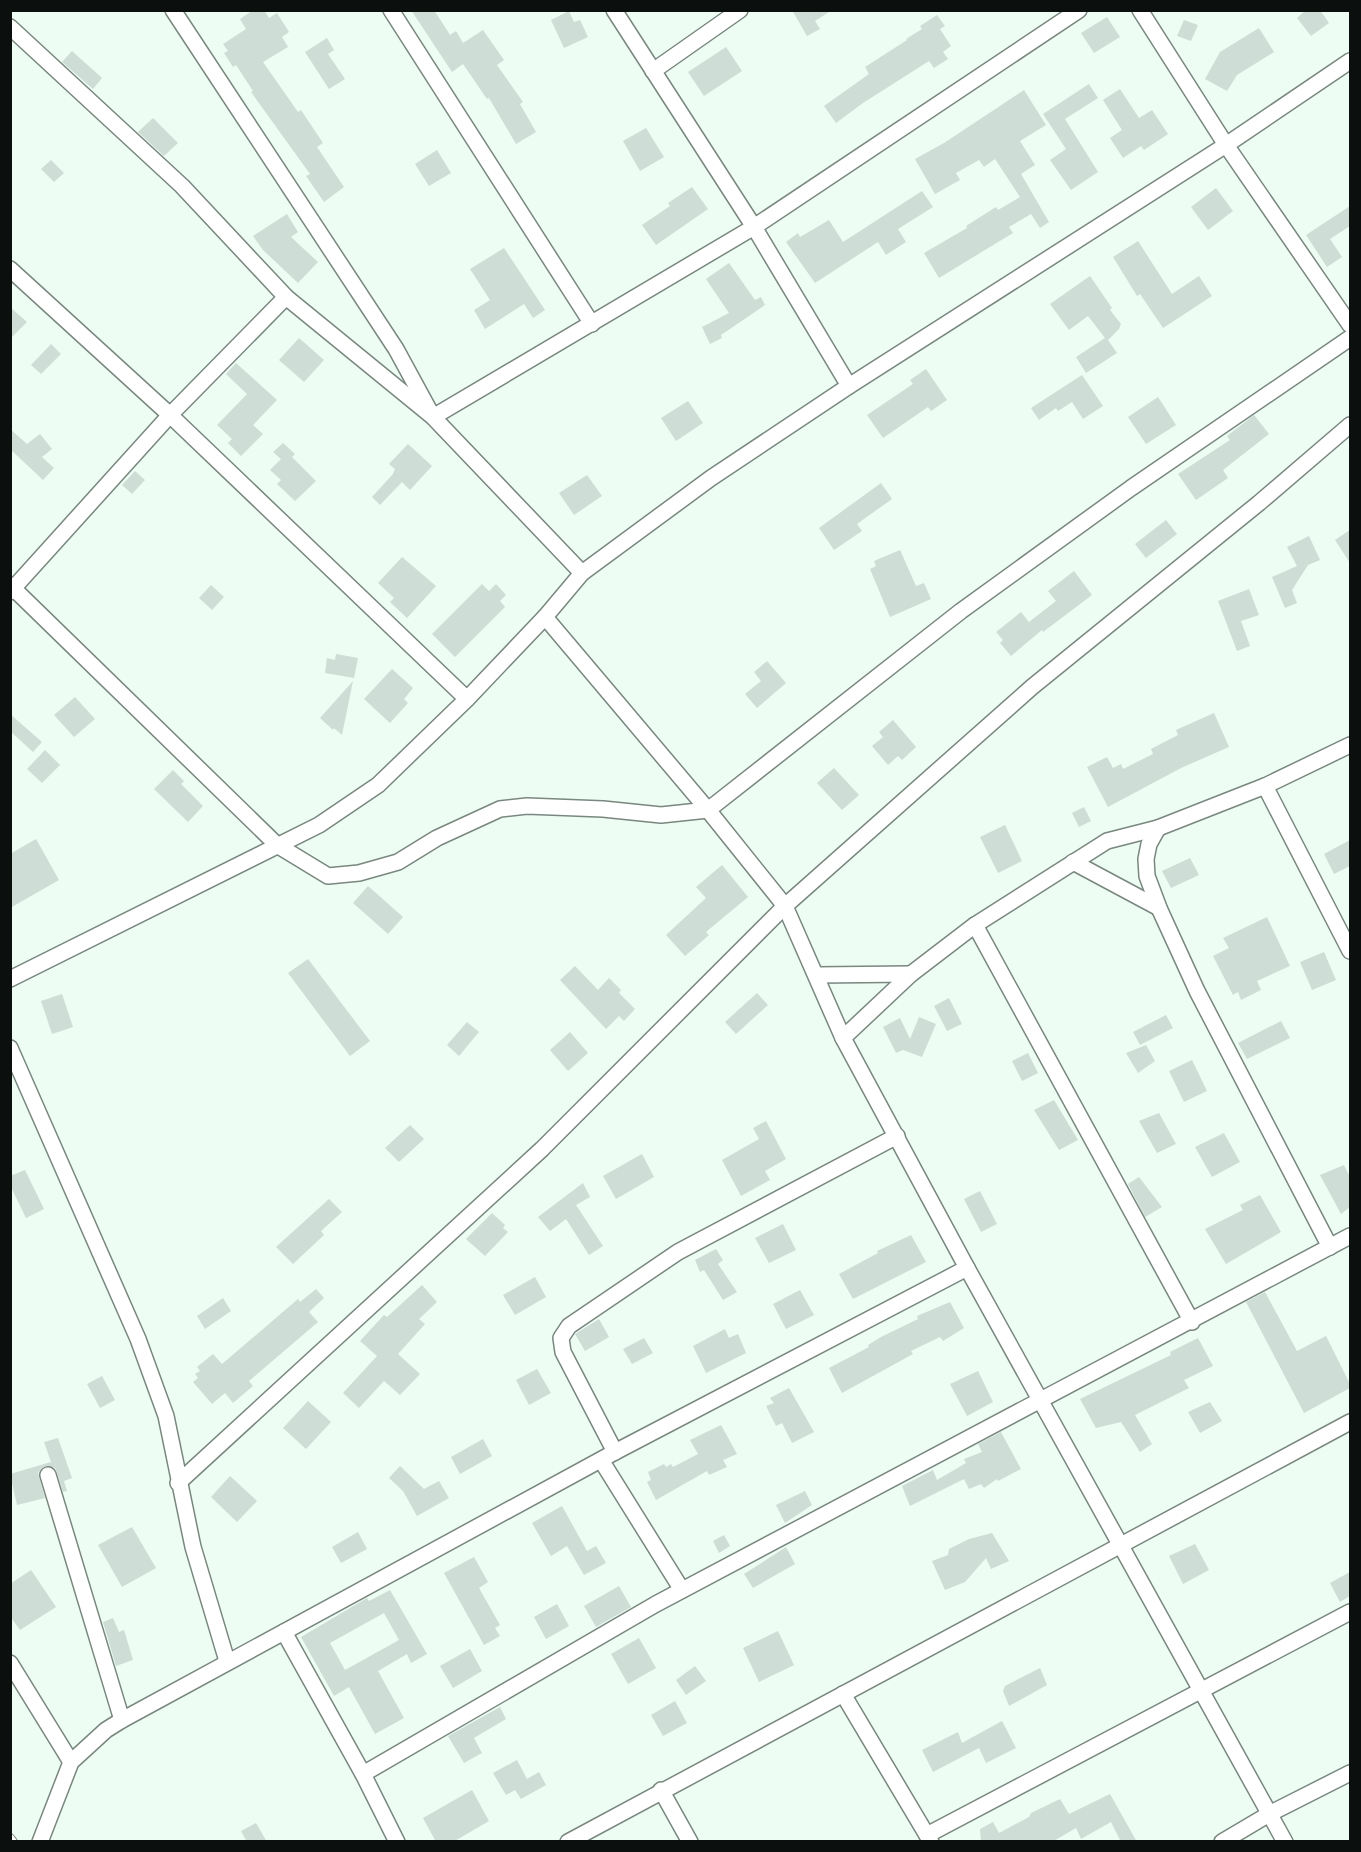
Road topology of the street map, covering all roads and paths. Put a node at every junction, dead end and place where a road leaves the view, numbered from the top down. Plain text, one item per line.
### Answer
1 (173, 10) edge
2 (391, 10) edge
3 (614, 10) edge
4 (740, 10) edge
5 (1079, 10) edge
6 (1140, 10) edge
7 (10, 27) edge
8 (1350, 61) edge
9 (652, 71) junction
10 (1226, 145) junction
11 (753, 227) junction
12 (10, 269) edge
13 (286, 297) junction
14 (592, 324) junction
15 (1350, 325) edge
16 (1350, 338) edge
17 (849, 386) junction
18 (170, 416) junction
19 (433, 417) junction
20 (1350, 425) edge
21 (582, 573) junction
22 (12, 589) edge
23 (546, 617) junction
24 (467, 699) junction
25 (1350, 745) edge
26 (1265, 786) junction
27 (708, 810) junction
28 (1158, 828) junction
29 (277, 845) junction
30 (1073, 862) junction
31 (785, 906) junction
32 (1159, 908) junction
33 (975, 925) junction
34 (1350, 951) edge
35 (910, 974) junction
36 (816, 975) junction
37 (10, 979) edge
38 (843, 1038) junction
39 (10, 1048) edge
40 (897, 1136) junction
41 (1350, 1236) edge
42 (1330, 1247) junction
43 (967, 1269) junction
44 (1192, 1322) junction
45 (1040, 1399) junction
46 (1350, 1422) edge
47 (608, 1456) junction
48 (48, 1475) dead end
49 (178, 1483) junction
50 (1121, 1545) junction
51 (682, 1590) junction
52 (1350, 1612) edge
53 (285, 1632) junction
54 (227, 1661) junction
55 (10, 1663) edge
56 (1202, 1691) junction
57 (843, 1694) junction
58 (122, 1720) junction
59 (72, 1762) junction
60 (1350, 1773) edge
61 (363, 1774) junction
62 (661, 1790) junction
63 (1270, 1813) junction
64 (46, 1837) edge
65 (10, 1838) edge
66 (929, 1838) edge
67 (13, 1842) edge
68 (397, 1842) edge
69 (568, 1842) edge
70 (690, 1842) edge
71 (1222, 1842) edge
72 (1285, 1842) edge

1 - 19 street
2 - 14 street
3 - 9 street
4 - 9 street
5 - 11 street
6 - 10 street
7 - 13 street
8 - 10 street
9 - 11 street
10 - 15 street
10 - 17 street
11 - 14 street
11 - 17 street
12 - 18 street
13 - 18 street
13 - 19 street
14 - 19 street
16 - 27 street
17 - 21 street
18 - 22 street
18 - 24 street
19 - 21 street
20 - 31 street
21 - 23 street
22 - 29 street
23 - 24 street
23 - 27 street
24 - 29 street
25 - 26 street
26 - 28 street
26 - 34 street
27 - 29 street
27 - 31 street
28 - 30 street
28 - 32 street
29 - 37 street
30 - 32 street
30 - 33 street
31 - 36 street
31 - 49 street
32 - 42 street
33 - 35 street
33 - 44 street
35 - 36 street
35 - 38 street
36 - 38 street
38 - 40 street
39 - 49 street
40 - 43 street
40 - 47 street
41 - 42 street
42 - 44 street
43 - 45 street
43 - 47 street
44 - 45 street
45 - 50 street
45 - 51 street
46 - 50 street
47 - 51 street
47 - 53 street
48 - 58 street
49 - 54 street
50 - 56 street
50 - 57 street
51 - 61 street
52 - 56 street
53 - 54 street
53 - 61 street
54 - 58 street
55 - 59 street
56 - 63 street
56 - 66 street
57 - 62 street
57 - 66 street
58 - 59 street
59 - 64 street
60 - 63 street
61 - 68 street
62 - 69 street
62 - 70 street
63 - 71 street
63 - 72 street
65 - 67 lane

